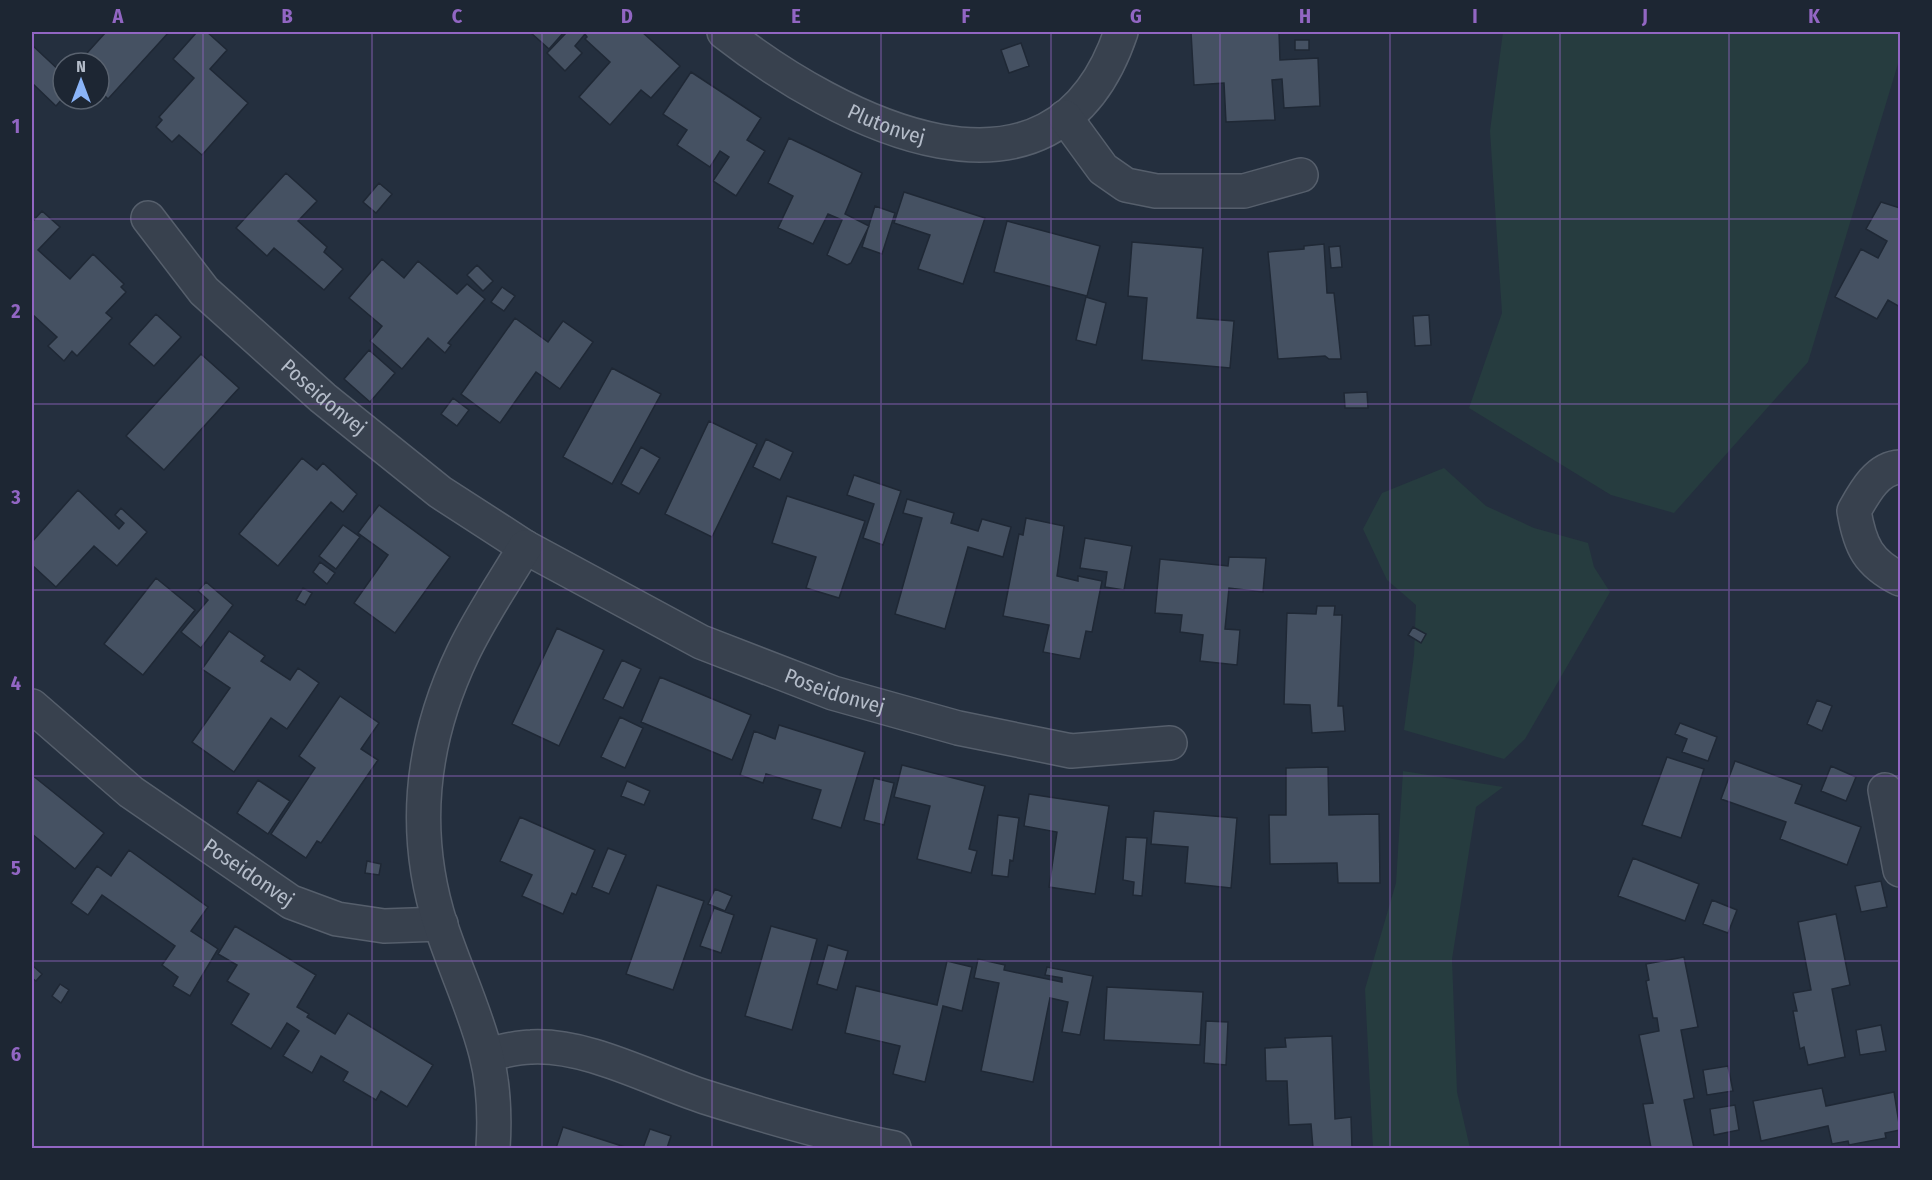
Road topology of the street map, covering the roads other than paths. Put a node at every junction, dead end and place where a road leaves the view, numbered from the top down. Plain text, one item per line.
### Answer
1 (724, 32) edge
2 (1121, 32) edge
3 (1065, 117) junction
4 (1301, 175) dead end
5 (148, 218) dead end
6 (1900, 467) edge
7 (525, 547) junction
8 (1900, 579) edge
9 (32, 706) edge
10 (1170, 743) dead end
11 (1885, 790) dead end
12 (1900, 870) edge
13 (441, 924) junction
14 (487, 1054) junction
15 (494, 1149) edge
16 (894, 1149) edge

1 - 3 street, Plutonvej
2 - 3 street, Plutonvej
3 - 4 street
5 - 7 street, Poseidonvej
6 - 8 street
7 - 10 street, Poseidonvej
7 - 13 street
9 - 13 street, Poseidonvej
11 - 12 street
13 - 14 street
14 - 15 street
14 - 16 street

